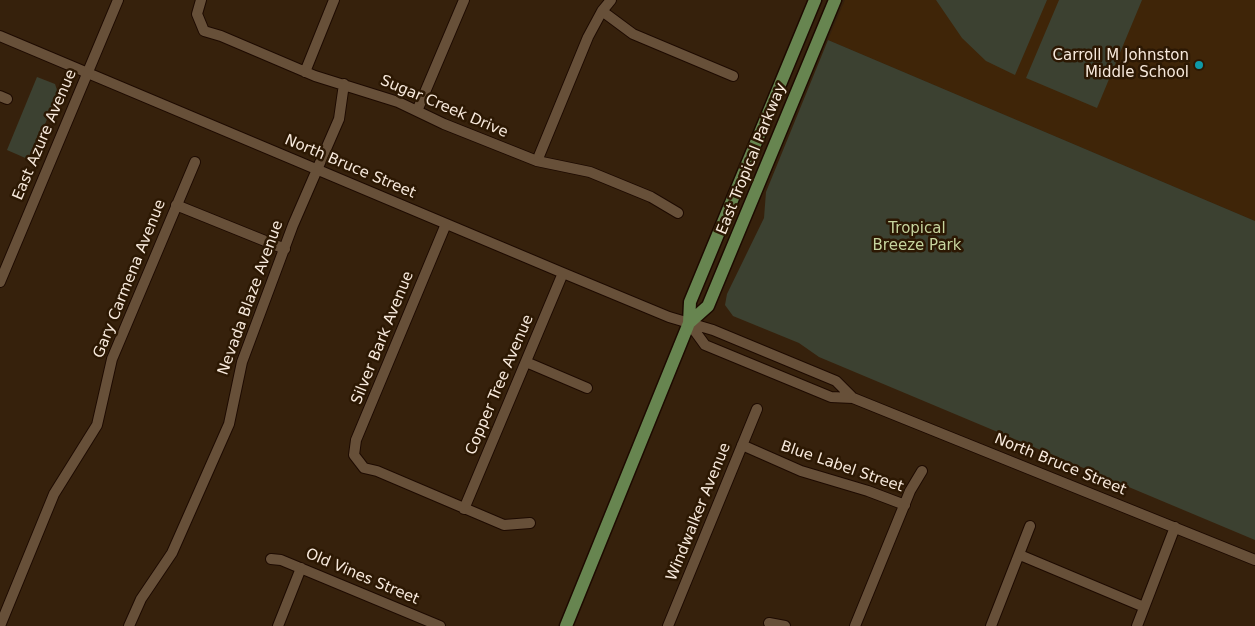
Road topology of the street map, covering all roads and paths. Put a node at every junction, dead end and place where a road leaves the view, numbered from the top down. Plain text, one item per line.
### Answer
1 (118, 0) edge
2 (202, 0) edge
3 (334, 0) edge
4 (464, 0) edge
5 (611, 0) edge
6 (815, 0) edge
7 (835, 0) edge
8 (602, 11) junction
9 (0, 36) edge
10 (87, 72) junction
11 (305, 72) junction
12 (733, 76) dead end
13 (344, 84) junction
14 (417, 111) junction
15 (537, 161) junction
16 (195, 162) dead end
17 (316, 170) junction
18 (176, 206) junction
19 (678, 213) dead end
20 (446, 224) junction
21 (285, 249) junction
22 (563, 273) junction
23 (0, 282) edge
24 (689, 323) junction
25 (526, 362) junction
26 (587, 388) dead end
27 (853, 398) junction
28 (757, 409) dead end
29 (742, 445) junction
30 (922, 471) dead end
31 (905, 505) junction
32 (464, 509) junction
33 (530, 523) dead end
34 (1030, 526) dead end
35 (1175, 527) junction
36 (1020, 555) junction
37 (271, 559) dead end
38 (1255, 560) edge
39 (301, 568) junction
40 (1144, 607) junction
41 (769, 623) dead end
42 (0, 626) edge
43 (130, 626) edge
44 (278, 626) edge
45 (440, 626) edge
46 (566, 626) edge
47 (668, 626) edge
48 (785, 626) edge
49 (855, 626) edge
50 (991, 626) edge
51 (1137, 626) edge

1 - 10 street, East Azure Avenue
2 - 11 street, Sugar Creek Drive
3 - 11 street
4 - 14 street
5 - 8 street
6 - 24 main road, East Tropical Parkway
7 - 24 main road, East Tropical Parkway
8 - 12 street
8 - 15 street
9 - 10 street, North Bruce Street
10 - 17 street, North Bruce Street
10 - 23 street, East Azure Avenue
11 - 13 street, Sugar Creek Drive
13 - 14 street, Sugar Creek Drive
13 - 17 street, Nevada Blaze Avenue
14 - 15 street, Sugar Creek Drive
15 - 19 street, Sugar Creek Drive
16 - 18 street, Gary Carmena Avenue
17 - 20 street, North Bruce Street
17 - 21 street, Nevada Blaze Avenue
18 - 21 street
18 - 42 street, Gary Carmena Avenue
20 - 22 street, North Bruce Street
20 - 32 street, Silver Bark Avenue
21 - 43 street, Nevada Blaze Avenue
22 - 24 street, North Bruce Street
22 - 25 street, Copper Tree Avenue
24 - 27 street, North Bruce Street
24 - 27 street, North Bruce Street
24 - 46 main road, East Tropical Parkway
25 - 26 street
25 - 32 street, Copper Tree Avenue
27 - 35 street, North Bruce Street
28 - 29 street, Windwalker Avenue
29 - 31 street, Blue Label Street
29 - 47 street, Windwalker Avenue
30 - 31 street
31 - 49 street
32 - 33 street
34 - 36 street
35 - 38 street, North Bruce Street
35 - 40 street
36 - 40 street
36 - 50 street
37 - 39 street, Old Vines Street
39 - 44 street
39 - 45 street, Old Vines Street
40 - 51 street
41 - 48 street

